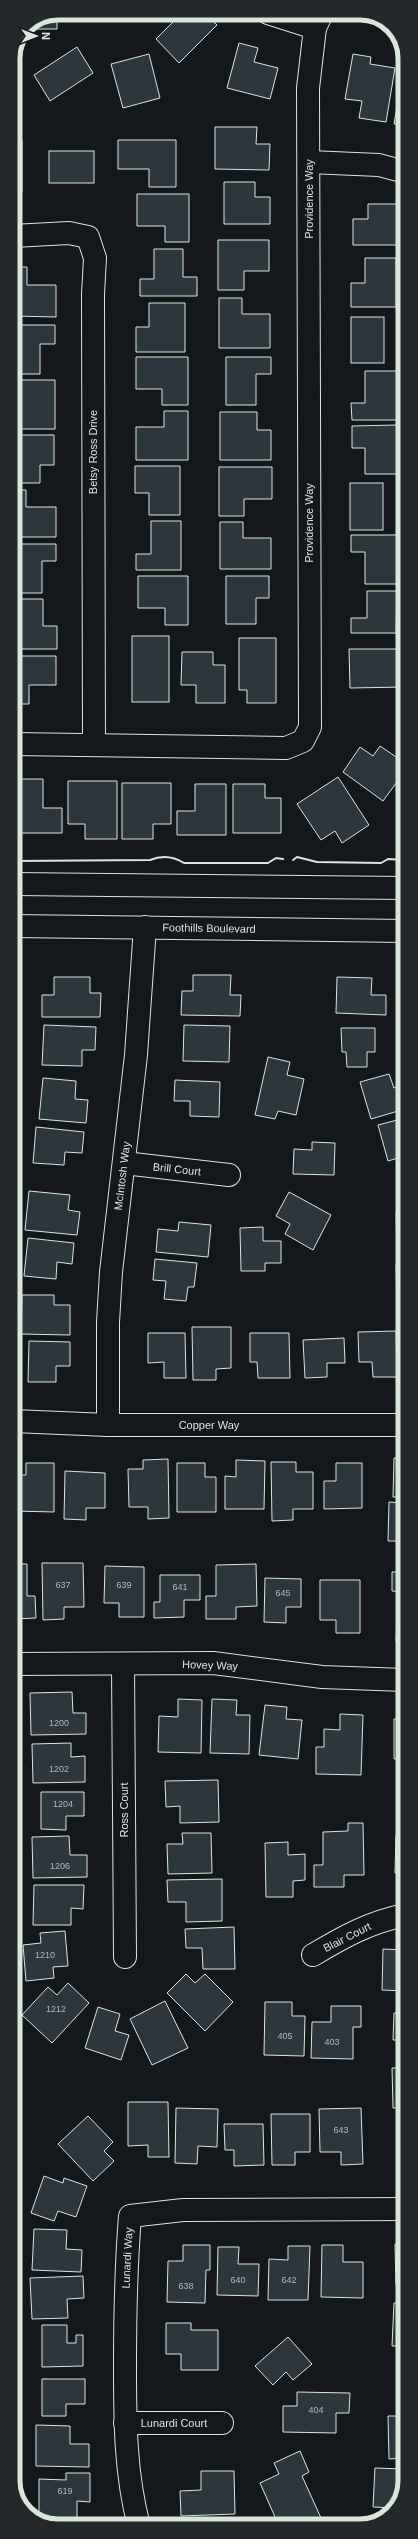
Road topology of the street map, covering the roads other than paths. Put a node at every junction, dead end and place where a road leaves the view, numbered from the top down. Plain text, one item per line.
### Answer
1 (319, 21) edge
2 (309, 162) junction
3 (398, 170) edge
4 (20, 236) edge
5 (20, 744) edge
6 (94, 744) junction
7 (20, 884) edge
8 (398, 888) edge
9 (20, 926) edge
10 (145, 927) junction
11 (398, 931) edge
12 (124, 1163) junction
13 (229, 1175) dead end
14 (20, 1421) edge
15 (108, 1425) junction
16 (398, 1425) edge
17 (20, 1664) edge
18 (123, 1664) junction
19 (398, 1680) edge
20 (398, 1916) edge
21 (313, 1955) dead end
22 (125, 1957) dead end
23 (398, 2209) edge
24 (125, 2422) junction
25 (222, 2423) dead end
26 (138, 2519) edge

1 - 2 street, Providence Way
2 - 3 street
2 - 6 street, Providence Way
4 - 6 street, Betsy Ross Drive
5 - 6 street, Providence Way
7 - 8 street
9 - 10 street, Foothills Boulevard
10 - 11 street, Foothills Boulevard
10 - 12 street, McIntosh Way
12 - 13 street, Brill Court
12 - 15 street, McIntosh Way
14 - 15 street, Copper Way
15 - 16 street, Copper Way
17 - 18 street, Hovey Way
18 - 19 street, Hovey Way
18 - 22 street, Ross Court
20 - 21 street, Blair Court
23 - 24 street, Lunardi Way
24 - 25 street, Lunardi Court
24 - 26 street, Lunardi Way

